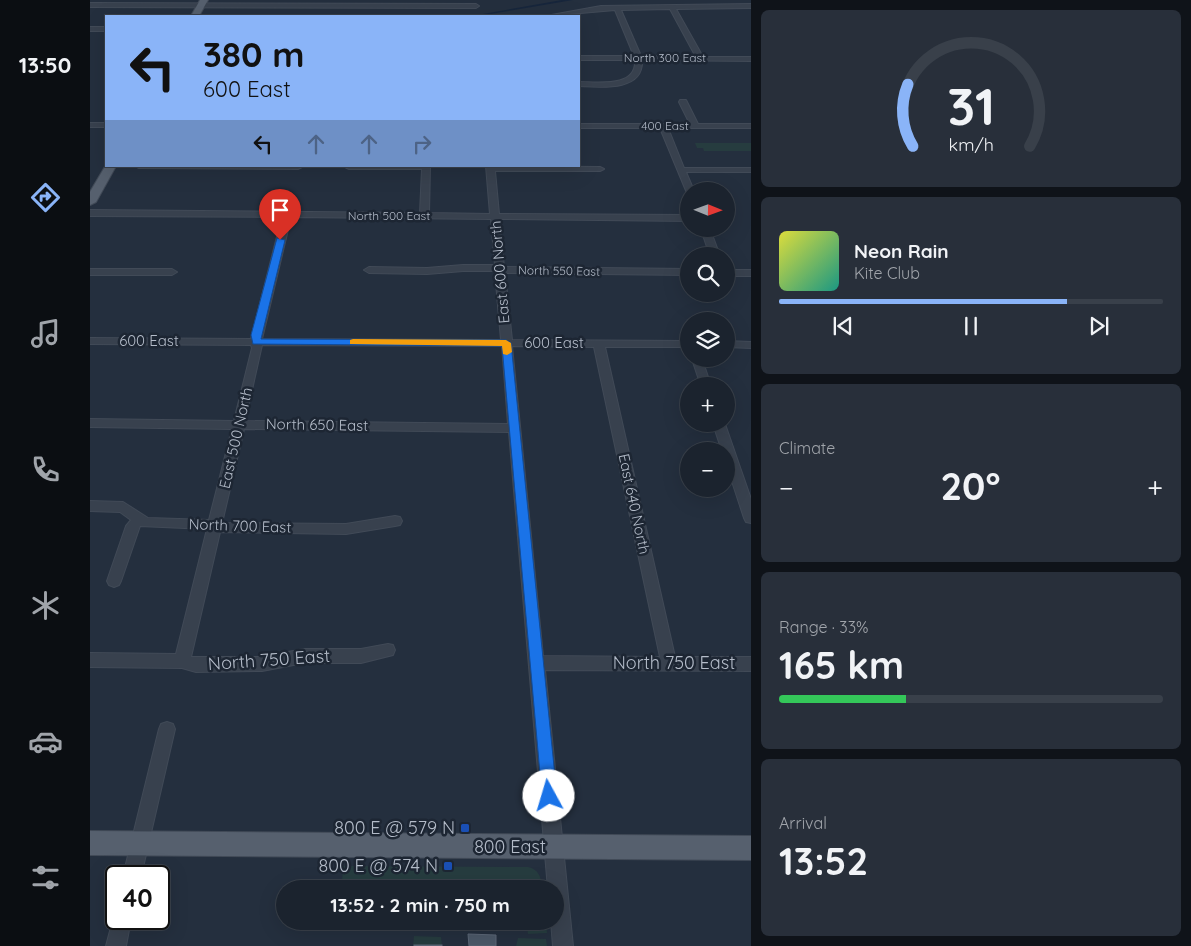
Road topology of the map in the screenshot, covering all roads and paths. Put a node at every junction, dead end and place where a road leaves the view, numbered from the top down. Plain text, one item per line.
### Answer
1 (138, 2) edge
2 (203, 3) edge
3 (342, 3) edge
4 (90, 5) edge
5 (415, 6) junction
6 (476, 6) edge
7 (672, 6) junction
8 (751, 6) edge
9 (617, 8) junction
10 (340, 13) dead end
11 (196, 15) edge
12 (415, 15) edge
13 (555, 15) edge
14 (90, 29) edge
15 (105, 29) edge
16 (580, 58) edge
17 (638, 58) junction
18 (701, 59) junction
19 (751, 59) edge
20 (580, 84) edge
21 (683, 102) dead end
22 (90, 125) edge
23 (105, 125) edge
24 (580, 126) edge
25 (663, 126) junction
26 (695, 126) junction
27 (751, 126) edge
28 (110, 167) edge
29 (349, 167) edge
30 (426, 167) edge
31 (490, 167) edge
32 (600, 169) dead end
33 (681, 170) junction
34 (751, 170) edge
35 (686, 182) edge
36 (90, 202) edge
37 (90, 213) edge
38 (287, 215) junction
39 (424, 216) junction
40 (494, 216) junction
41 (680, 218) edge
42 (500, 269) junction
43 (369, 270) dead end
44 (90, 272) edge
45 (172, 272) dead end
46 (680, 272) edge
47 (735, 273) edge
48 (751, 273) edge
49 (90, 341) edge
50 (257, 342) junction
51 (506, 343) junction
52 (599, 344) junction
53 (680, 344) edge
54 (735, 344) edge
55 (751, 344) edge
56 (90, 423) edge
57 (239, 424) junction
58 (514, 428) junction
59 (722, 432) edge
60 (90, 506) edge
61 (751, 518) edge
62 (138, 520) junction
63 (395, 521) dead end
64 (215, 526) junction
65 (114, 581) dead end
66 (388, 650) dead end
67 (90, 660) edge
68 (182, 660) junction
69 (536, 663) junction
70 (669, 664) junction
71 (751, 664) edge
72 (167, 729) dead end
73 (90, 843) edge
74 (140, 843) junction
75 (555, 847) junction
76 (751, 848) edge
77 (135, 865) edge
78 (120, 930) edge
79 (116, 946) edge
80 (563, 946) edge

1 - 2 street
1 - 4 street
2 - 3 street
2 - 11 main road
3 - 5 street
3 - 10 street
5 - 6 street
5 - 12 street
7 - 8 street
7 - 9 street
7 - 18 street
9 - 13 street
9 - 17 street
14 - 15 street
16 - 17 street, North 300 East
17 - 18 street, North 300 East
17 - 20 street
18 - 19 street, North 300 East
21 - 26 street
22 - 23 street
24 - 25 street, 400 East
25 - 26 street, 400 East
25 - 33 street
26 - 27 street, 400 East
28 - 36 main road
29 - 30 street
30 - 39 street
31 - 32 street
31 - 40 street, East 600 North
33 - 34 street
33 - 35 street
37 - 38 street, North 500 East
38 - 39 street, North 500 East
38 - 50 street, East 500 North
39 - 40 street, North 500 East
40 - 41 street, North 500 East
40 - 42 street, East 600 North
42 - 43 street, North 550 East
42 - 46 street, North 550 East
42 - 51 street, East 600 North
44 - 45 street
47 - 48 street
49 - 50 street, 600 East
50 - 51 street, 600 East
50 - 57 street, East 500 North
51 - 52 street, 600 East
51 - 58 street, East 600 North
52 - 53 street, 600 East
52 - 70 street, East 640 North
54 - 55 street
56 - 57 street, North 650 East
57 - 58 street, North 650 East
57 - 64 street, East 500 North
58 - 69 street, East 600 North
59 - 61 street
60 - 62 street, North 700 East
62 - 64 street, North 700 East
62 - 65 street
63 - 64 street, North 700 East
64 - 68 street, East 500 North
66 - 68 street, North 750 East
67 - 68 street, North 750 East
69 - 70 street, North 750 East
69 - 75 street, East 600 North
70 - 71 street, North 750 East
72 - 74 street
73 - 74 main road, 800 East
74 - 75 main road, 800 East
74 - 77 street
75 - 76 main road, 800 East
75 - 80 street, East 600 North
78 - 79 street

